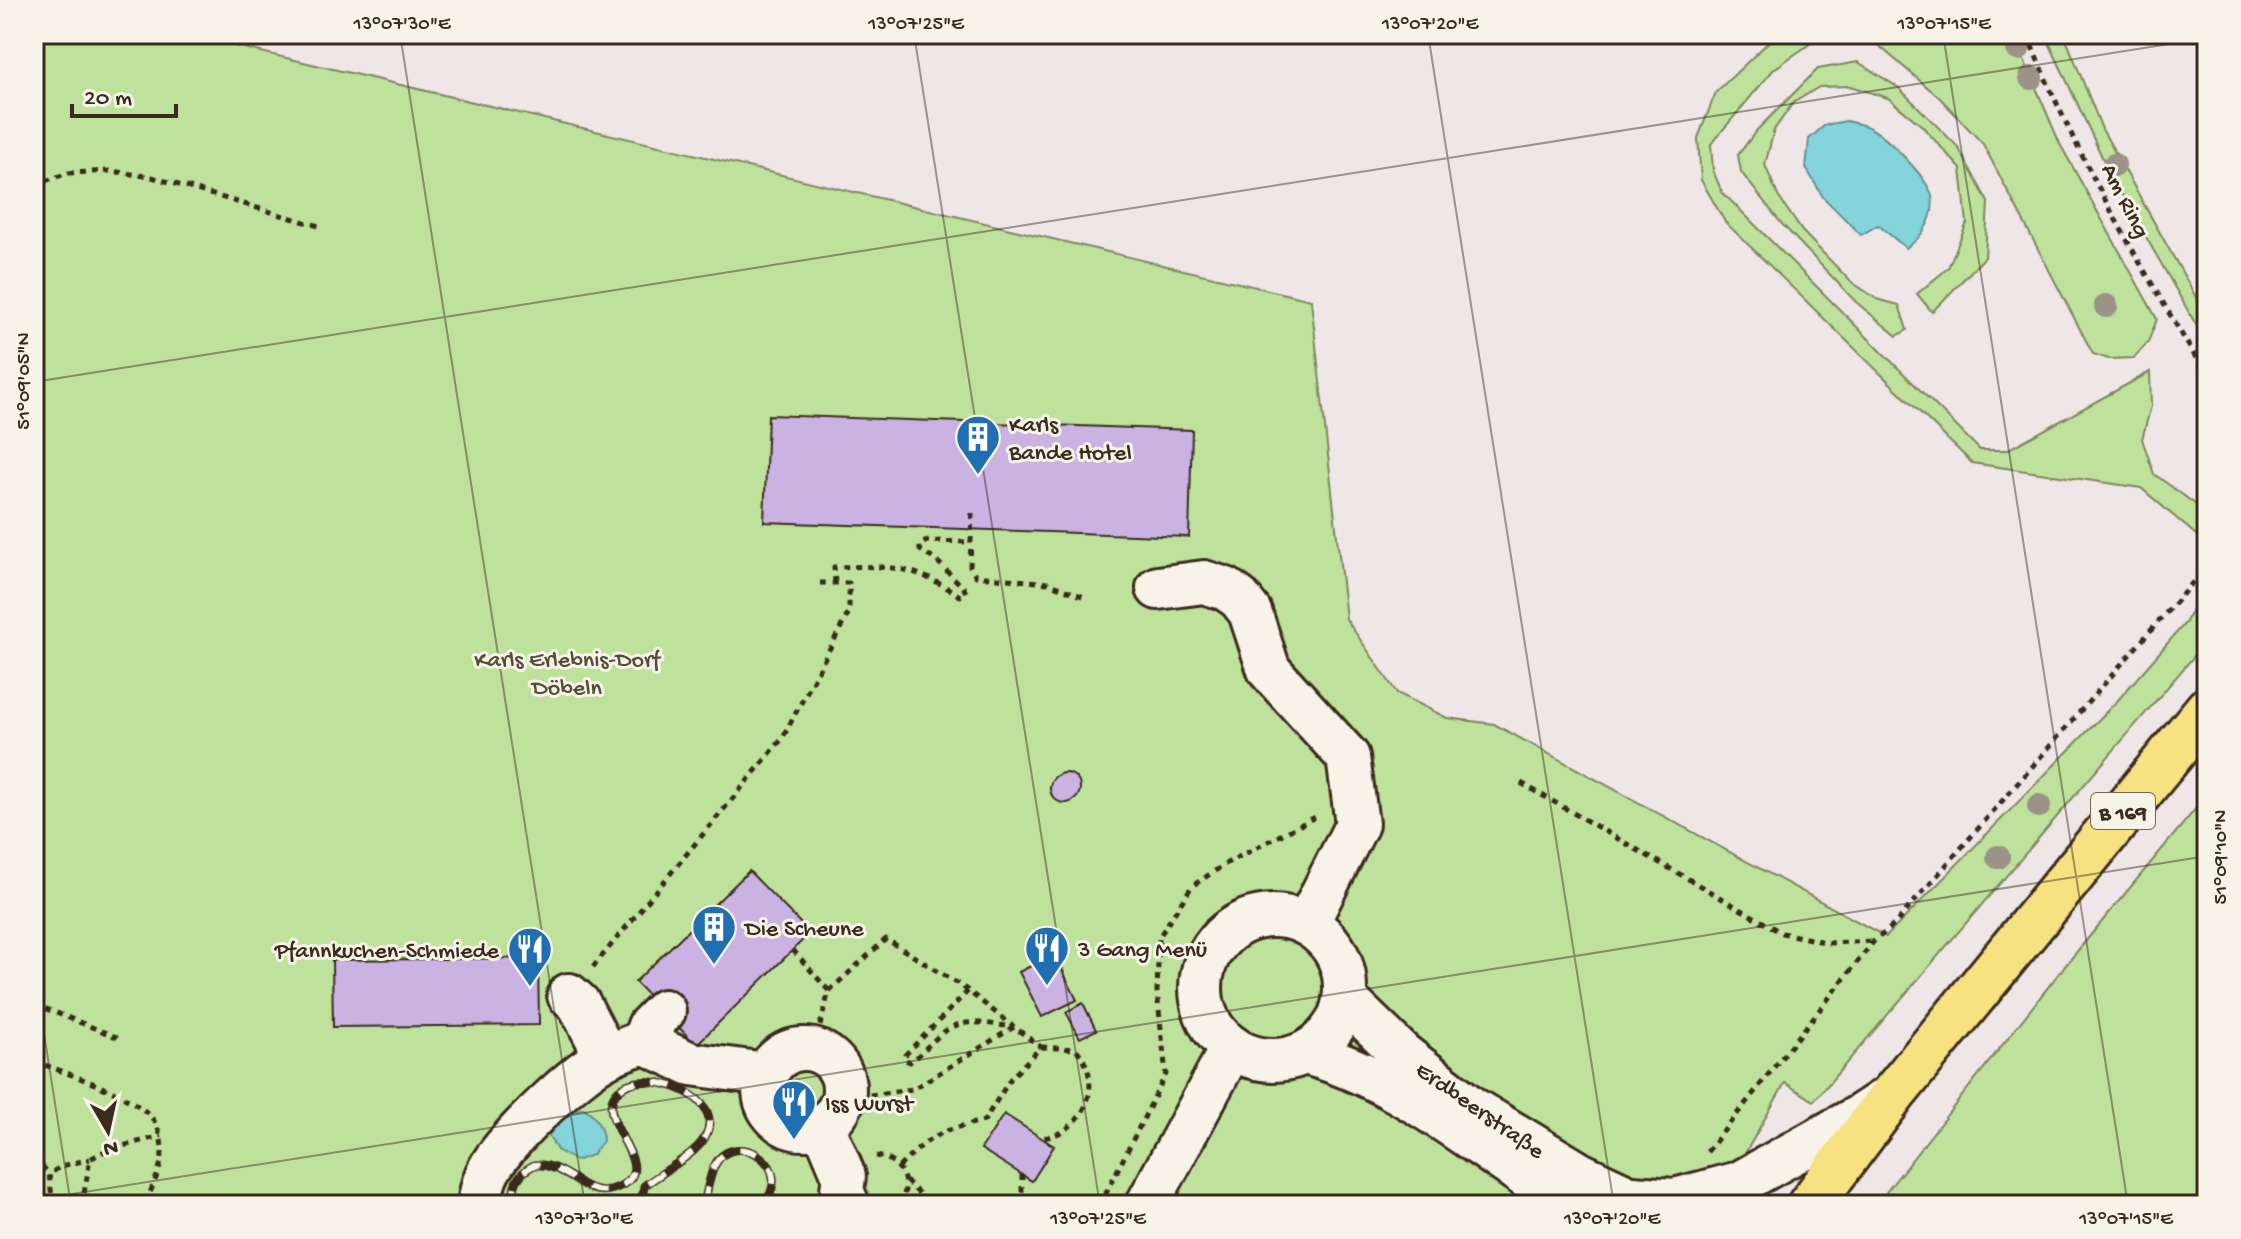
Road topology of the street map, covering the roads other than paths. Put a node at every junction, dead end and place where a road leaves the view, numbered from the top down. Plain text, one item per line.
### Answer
1 (1158, 588) dead end
2 (2207, 710) edge
3 (1307, 924) junction
4 (569, 995) road end
5 (1345, 999) junction
6 (638, 1037) junction
7 (1232, 1047) junction
8 (1305, 1053) junction
9 (766, 1074) junction
10 (1894, 1093) junction
11 (834, 1110) junction
12 (1638, 1201) edge
13 (479, 1205) edge
14 (848, 1205) edge
15 (1147, 1205) edge
16 (1564, 1205) edge
17 (1810, 1205) edge

1 - 3 street
2 - 10 main road, B 169
3 - 5 street
3 - 7 street
4 - 6 street
5 - 8 street
5 - 12 street, Erdbeerstraße
6 - 9 street
6 - 13 street
7 - 8 street, Erdbeerstraße
7 - 15 street
8 - 16 street, Erdbeerstraße
9 - 11 street
9 - 11 street
10 - 12 street, Erdbeerstraße
10 - 17 main road, B 169
11 - 14 street

